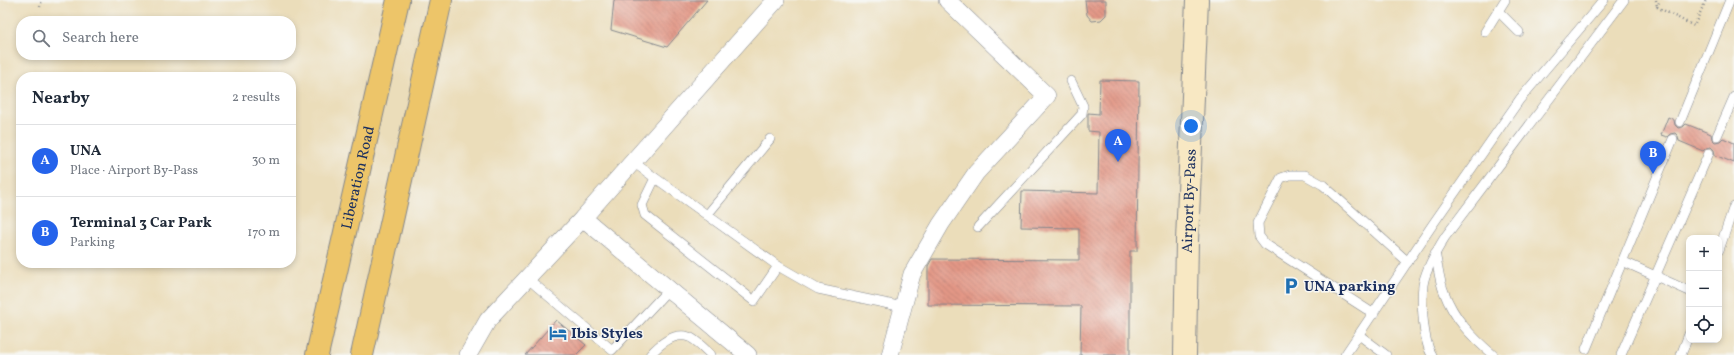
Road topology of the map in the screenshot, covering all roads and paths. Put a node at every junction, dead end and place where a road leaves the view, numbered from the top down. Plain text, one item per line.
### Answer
1 (42, 0) edge
2 (398, 0) edge
3 (441, 0) edge
4 (776, 0) edge
5 (947, 0) edge
6 (1197, 0) edge
7 (1505, 0) edge
8 (1604, 0) edge
9 (1624, 0) edge
10 (1656, 0) edge
11 (1660, 0) edge
12 (1706, 0) edge
13 (1730, 0) edge
14 (40, 7) dead end
15 (1657, 8) junction
16 (1498, 11) junction
17 (1485, 32) dead end
18 (1519, 32) dead end
19 (1071, 80) dead end
20 (1734, 97) edge
21 (1680, 122) dead end
22 (1717, 136) dead end
23 (770, 139) dead end
24 (1673, 139) dead end
25 (1709, 153) dead end
26 (633, 162) junction
27 (655, 178) junction
28 (1734, 206) edge
29 (707, 215) junction
30 (583, 218) junction
31 (978, 227) dead end
32 (1722, 241) edge
33 (1435, 253) junction
34 (1622, 261) junction
35 (1408, 262) junction
36 (778, 266) junction
37 (1655, 276) junction
38 (527, 278) junction
39 (669, 289) junction
40 (1686, 290) edge
41 (903, 307) junction
42 (1374, 314) junction
43 (1359, 335) junction
44 (1686, 342) edge
45 (1586, 349) dead end
46 (317, 355) edge
47 (362, 355) edge
48 (468, 355) edge
49 (650, 355) edge
50 (711, 355) edge
51 (748, 355) edge
52 (890, 355) edge
53 (1185, 355) edge
54 (1345, 355) edge
55 (1386, 355) edge
56 (1432, 355) edge
57 (1493, 355) edge
58 (1621, 355) edge
59 (1681, 355) edge

1 - 14 path
2 - 46 highway, Liberation Road
3 - 47 highway
4 - 26 street
5 - 41 street
6 - 53 main road, Airport By-Pass
7 - 16 lane
8 - 35 lane
9 - 33 lane
10 - 15 path
11 - 15 path
12 - 15 path
13 - 21 lane
16 - 17 lane
16 - 18 lane
19 - 31 lane
20 - 22 lane
23 - 29 lane
24 - 34 lane
25 - 37 lane
26 - 27 lane
26 - 30 street
27 - 29 lane
27 - 36 lane
28 - 32 lane
29 - 36 lane
30 - 38 street
30 - 39 street
33 - 56 lane
33 - 57 lane
34 - 37 lane
34 - 45 lane
35 - 42 lane
35 - 42 lane
36 - 41 lane
37 - 40 lane
37 - 58 lane
38 - 39 lane
38 - 48 street
39 - 51 street
41 - 52 street
42 - 43 lane
43 - 54 lane
43 - 55 lane
44 - 59 lane
49 - 50 lane

